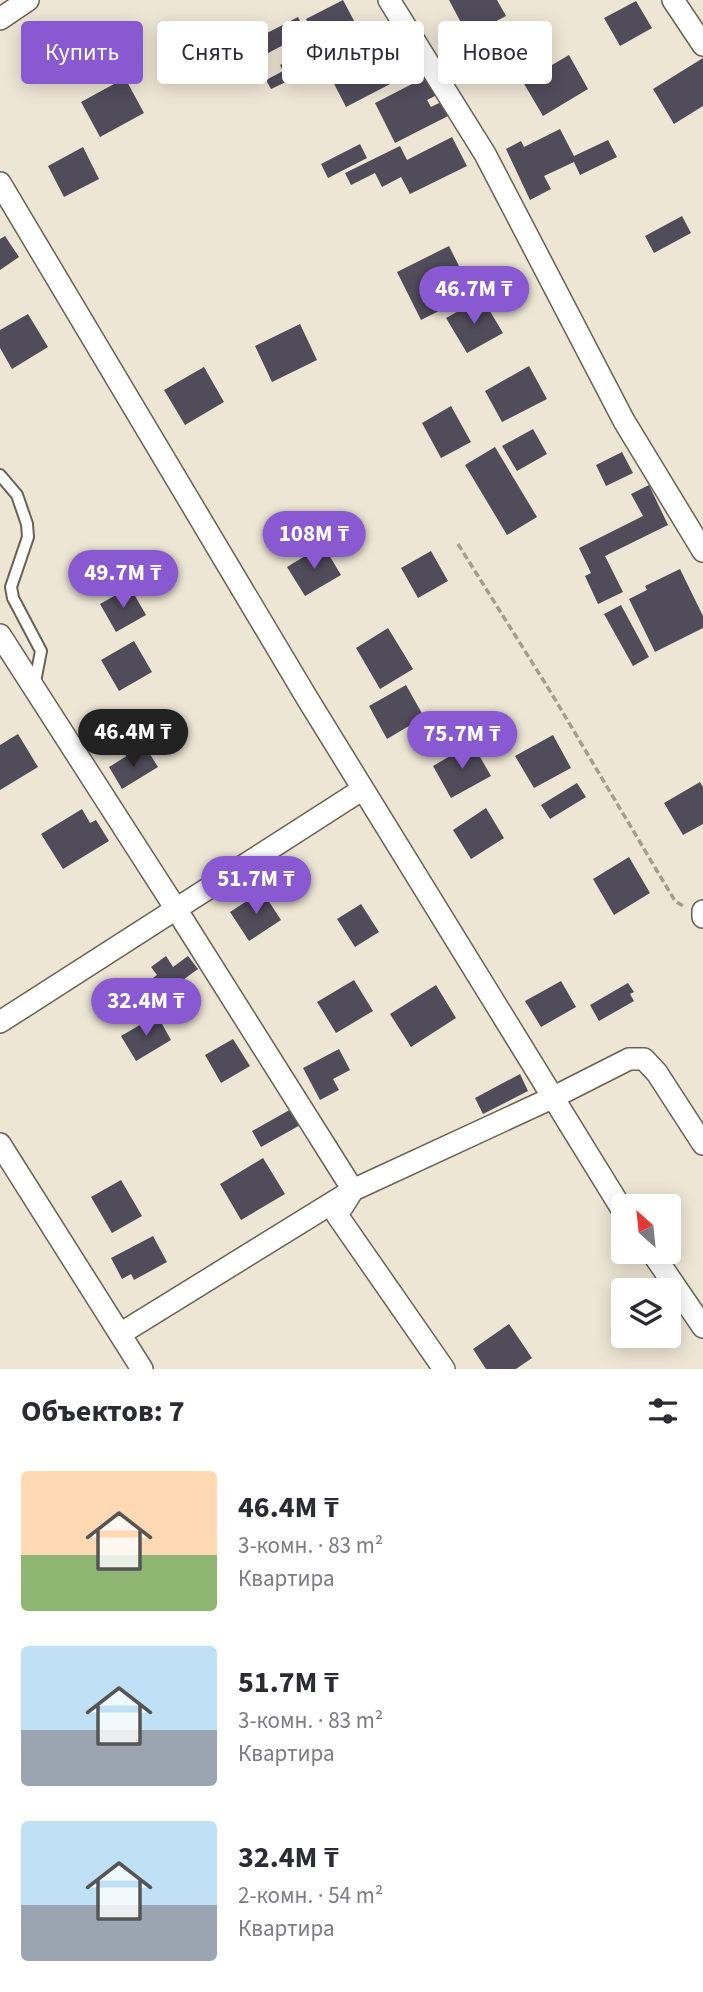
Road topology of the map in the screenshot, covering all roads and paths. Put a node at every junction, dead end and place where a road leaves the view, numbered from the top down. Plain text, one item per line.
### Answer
1 (28, 0) edge
2 (388, 0) edge
3 (673, 0) edge
4 (0, 19) edge
5 (703, 45) edge
6 (0, 183) edge
7 (0, 475) edge
8 (458, 544) dead end
9 (703, 551) edge
10 (0, 635) edge
11 (34, 687) junction
12 (363, 789) junction
13 (176, 909) junction
14 (703, 915) edge
15 (0, 1022) edge
16 (554, 1097) junction
17 (0, 1144) edge
18 (703, 1144) edge
19 (353, 1190) junction
20 (613, 1194) edge
21 (660, 1264) edge
22 (703, 1327) edge
23 (120, 1335) junction
24 (142, 1369) edge
25 (444, 1369) edge

1 - 4 street
2 - 9 street
3 - 5 street
6 - 12 street
7 - 11 lane
8 - 14 path
10 - 11 street
11 - 13 street
12 - 13 street
12 - 16 street
13 - 15 street
13 - 19 street
16 - 18 street
16 - 19 street
16 - 20 street
17 - 23 street
19 - 23 street
19 - 25 street
21 - 22 street
23 - 24 street

